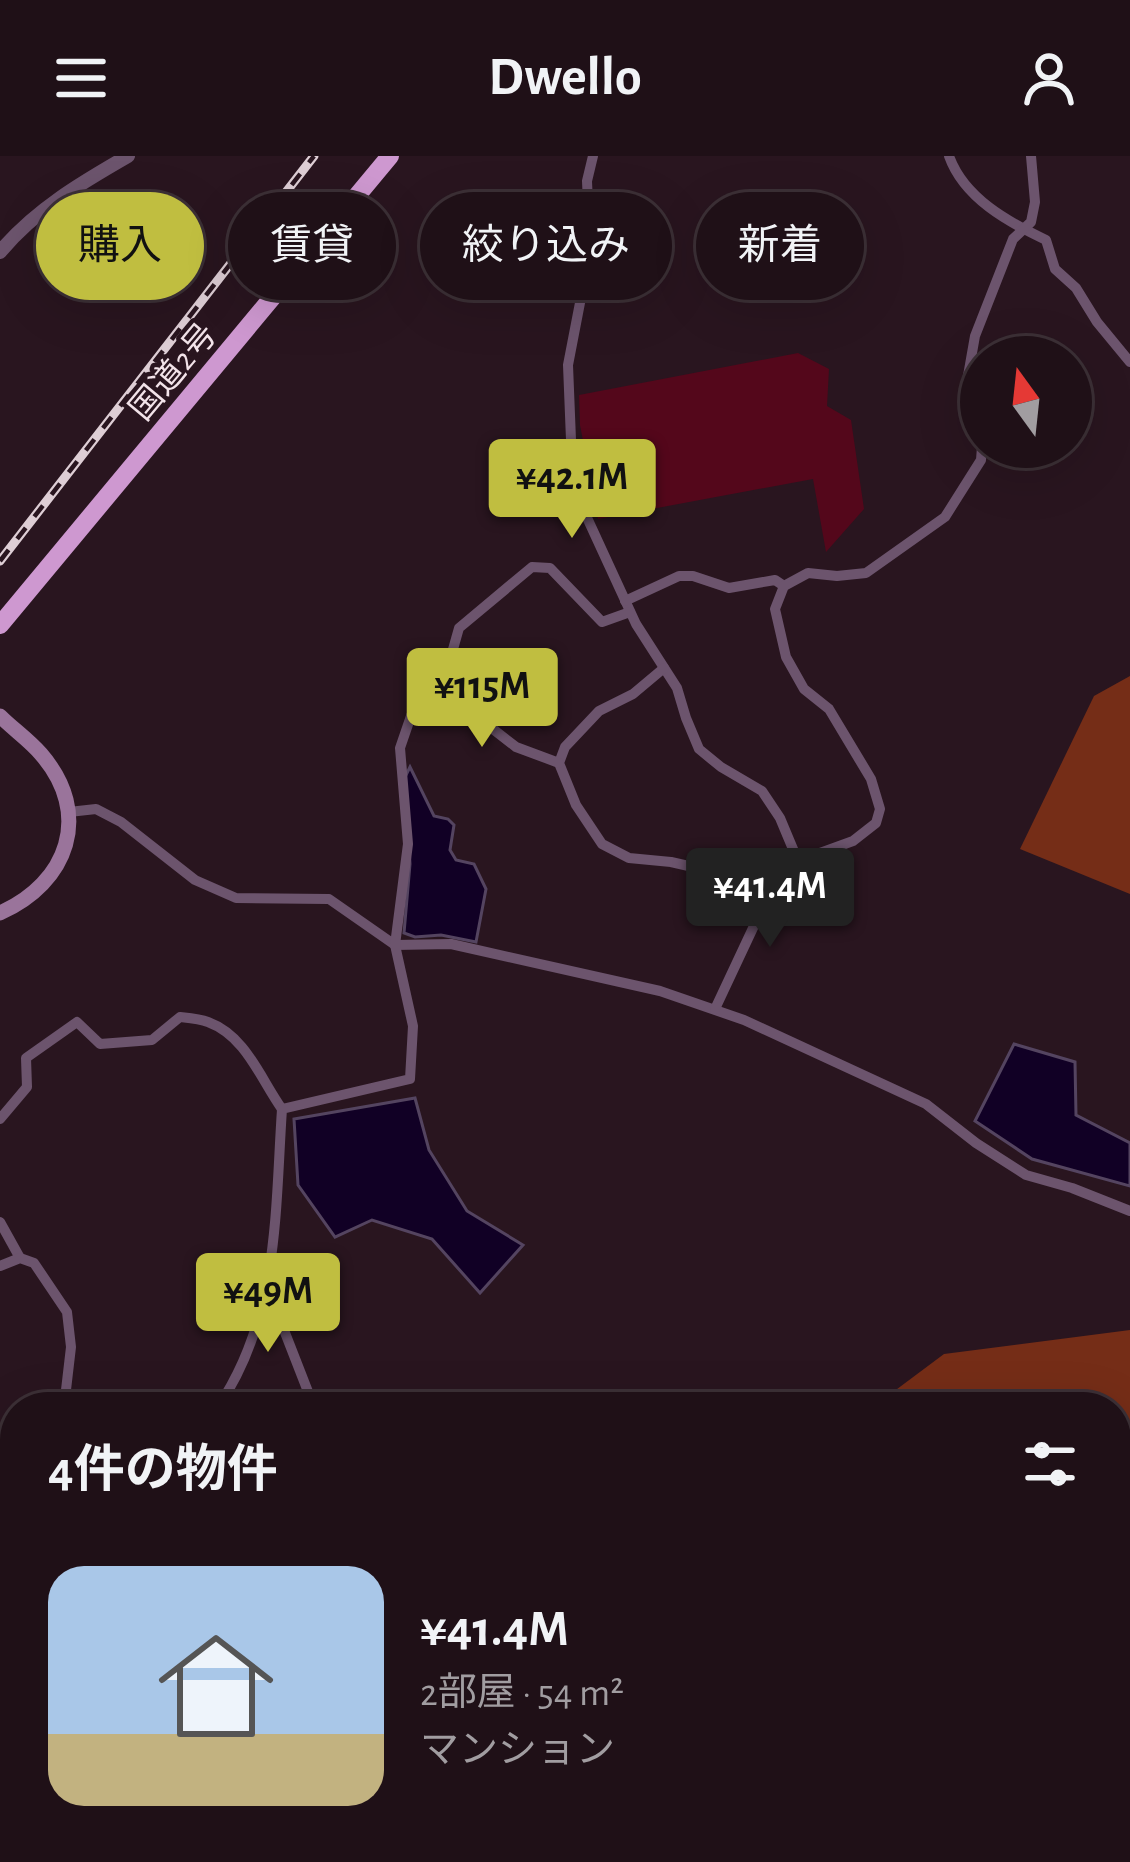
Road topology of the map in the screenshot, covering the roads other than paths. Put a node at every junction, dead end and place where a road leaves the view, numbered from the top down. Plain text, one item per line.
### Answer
1 (128, 156) edge
2 (390, 156) edge
3 (593, 156) edge
4 (949, 156) edge
5 (1031, 156) edge
6 (1024, 229) junction
7 (0, 251) edge
8 (975, 336) edge
9 (1130, 362) edge
10 (976, 468) edge
11 (784, 586) junction
12 (628, 606) junction
13 (0, 625) edge
14 (664, 668) junction
15 (444, 681) junction
16 (0, 716) edge
17 (559, 763) junction
18 (69, 812) junction
19 (798, 861) junction
20 (784, 870) junction
21 (0, 913) edge
22 (395, 945) junction
23 (715, 1010) junction
24 (282, 1109) junction
25 (0, 1119) edge
26 (1130, 1211) edge
27 (0, 1222) edge
28 (20, 1258) junction
29 (0, 1266) edge
30 (267, 1286) junction
31 (66, 1392) edge
32 (228, 1392) edge
33 (308, 1392) edge

1 - 7 street
2 - 13 highway, 国道2号
3 - 12 street
4 - 6 street
5 - 6 street
6 - 8 street
6 - 9 street
10 - 11 street
11 - 12 street
11 - 19 street
12 - 14 street
12 - 15 street
14 - 17 street
14 - 19 street
15 - 17 street
15 - 22 street
16 - 18 main road
17 - 20 street
18 - 21 main road
18 - 22 street
19 - 20 street
20 - 23 street
22 - 23 street
22 - 24 street
23 - 26 street
24 - 25 street
24 - 30 street
27 - 28 street
28 - 29 street
28 - 31 street
30 - 32 street
30 - 33 street

